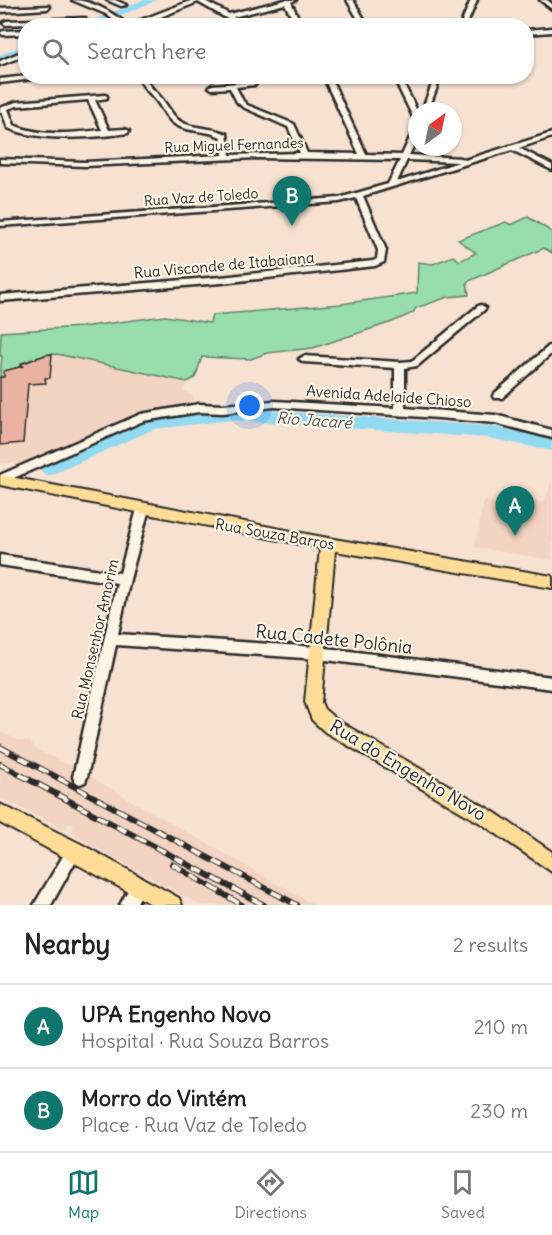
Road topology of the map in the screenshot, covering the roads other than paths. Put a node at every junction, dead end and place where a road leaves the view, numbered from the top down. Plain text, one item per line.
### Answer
1 (75, 0) edge
2 (110, 0) edge
3 (198, 0) edge
4 (350, 0) edge
5 (474, 0) edge
6 (544, 0) edge
7 (549, 0) edge
8 (52, 1) edge
9 (290, 1) edge
10 (15, 4) dead end
11 (123, 5) dead end
12 (47, 7) dead end
13 (552, 8) edge
14 (0, 10) edge
15 (106, 12) junction
16 (229, 16) junction
17 (86, 18) edge
18 (117, 18) edge
19 (152, 18) edge
20 (232, 18) edge
21 (296, 18) edge
22 (360, 18) edge
23 (466, 18) edge
24 (18, 22) edge
25 (6, 23) dead end
26 (552, 30) edge
27 (534, 31) edge
28 (18, 32) edge
29 (3, 33) dead end
30 (18, 55) edge
31 (0, 63) edge
32 (18, 79) edge
33 (0, 81) edge
34 (144, 84) edge
35 (253, 84) dead end
36 (330, 84) edge
37 (400, 84) edge
38 (435, 84) edge
39 (232, 86) junction
40 (212, 87) dead end
41 (105, 97) dead end
42 (91, 99) junction
43 (409, 102) edge
44 (428, 102) edge
45 (2, 110) edge
46 (126, 131) dead end
47 (106, 132) junction
48 (552, 135) edge
49 (512, 147) junction
50 (408, 149) edge
51 (304, 155) junction
52 (363, 155) junction
53 (227, 157) junction
54 (404, 157) junction
55 (0, 160) edge
56 (470, 161) junction
57 (552, 168) edge
58 (391, 186) junction
59 (359, 196) junction
60 (0, 224) edge
61 (0, 298) edge
62 (481, 308) dead end
63 (552, 348) edge
64 (304, 359) dead end
65 (400, 365) junction
66 (498, 396) dead end
67 (400, 411) junction
68 (552, 434) edge
69 (0, 480) edge
70 (143, 509) junction
71 (328, 544) junction
72 (0, 560) edge
73 (124, 579) junction
74 (552, 582) edge
75 (112, 639) junction
76 (318, 653) junction
77 (552, 683) edge
78 (80, 777) dead end
79 (0, 813) edge
80 (74, 851) junction
81 (552, 863) edge
82 (138, 886) junction
83 (42, 905) edge
84 (128, 905) edge
85 (172, 905) edge

1 - 15 street
2 - 11 street
3 - 16 street
3 - 19 street
4 - 22 street
5 - 23 street
6 - 7 street
6 - 13 street
8 - 10 street
9 - 16 street
9 - 21 street
12 - 14 street
15 - 17 street
15 - 18 street
16 - 20 street
24 - 25 street
26 - 27 street
28 - 29 street
30 - 31 street
32 - 33 street
34 - 53 street
35 - 39 street
36 - 52 street
37 - 43 street
38 - 44 street
39 - 40 street
39 - 51 street
41 - 42 street
42 - 45 street
42 - 47 street
45 - 47 street
46 - 47 street
48 - 49 street, Rua Vaz de Toledo
49 - 56 street, Rua Vaz de Toledo
49 - 57 street
50 - 54 street
51 - 52 street, Rua Miguel Fernandes
51 - 53 street, Rua Miguel Fernandes
52 - 54 street, Rua Miguel Fernandes
53 - 55 street, Rua Miguel Fernandes
54 - 56 street, Rua Miguel Fernandes
54 - 58 street
56 - 58 street, Rua Vaz de Toledo
58 - 59 street, Rua Vaz de Toledo
59 - 60 street, Rua Vaz de Toledo
59 - 61 street, Rua Visconde de Itabaiana
62 - 65 street
63 - 66 street
64 - 65 street
65 - 67 street
67 - 68 street, Avenida Adelaide Chioso
67 - 69 street, Avenida Adelaide Chioso
69 - 70 main road, Rua Souza Barros
70 - 71 main road, Rua Souza Barros
70 - 73 street, Rua Monsenhor Amorim
71 - 74 main road, Rua Souza Barros
71 - 76 main road, Rua do Engenho Novo
72 - 73 street
73 - 75 street, Rua Monsenhor Amorim
75 - 76 street, Rua Cadete Polônia
75 - 78 street, Rua Monsenhor Amorim
76 - 77 street, Rua Cadete Polônia
76 - 81 main road, Rua do Engenho Novo
79 - 80 main road
80 - 82 main road
80 - 83 street
82 - 84 street
82 - 85 main road

